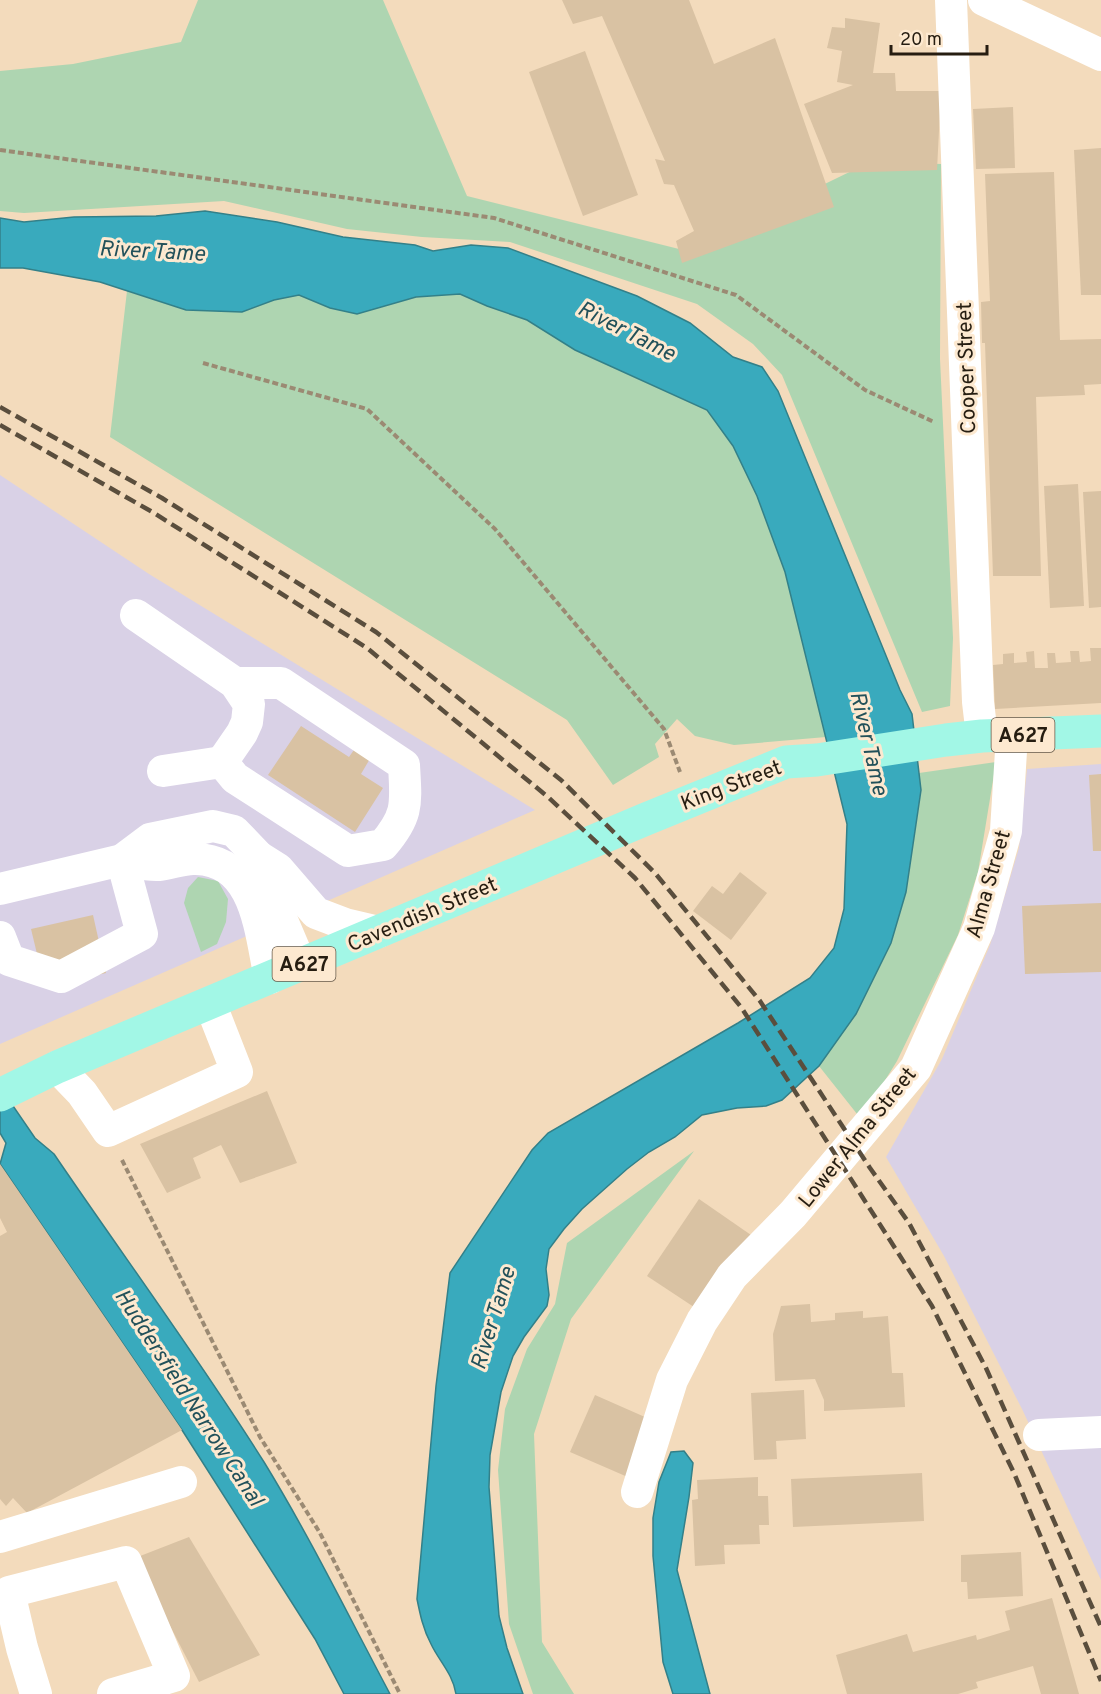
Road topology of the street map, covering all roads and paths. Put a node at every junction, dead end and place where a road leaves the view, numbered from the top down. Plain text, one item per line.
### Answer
1 (951, 0) edge
2 (984, 0) edge
3 (1101, 55) edge
4 (0, 150) edge
5 (203, 363) dead end
6 (969, 438) junction
7 (136, 615) dead end
8 (235, 683) junction
9 (1101, 731) edge
10 (997, 736) junction
11 (222, 762) junction
12 (163, 771) dead end
13 (694, 799) junction
14 (646, 819) joint
15 (258, 856) junction
16 (122, 860) junction
17 (0, 889) edge
18 (379, 932) junction
19 (0, 937) edge
20 (301, 965) junction
21 (270, 978) junction
22 (210, 1003) junction
23 (935, 1026) joint
24 (57, 1067) junction
25 (0, 1095) edge
26 (108, 1131) junction
27 (1101, 1432) edge
28 (1039, 1435) dead end
29 (181, 1482) dead end
30 (637, 1492) dead end
31 (0, 1537) edge
32 (11, 1651) edge
33 (36, 1694) edge
34 (113, 1694) edge
35 (400, 1694) edge

1 - 6 street, Cooper Street
2 - 3 street
4 - 6 path
5 - 13 path
6 - 10 street, Cooper Street
7 - 8 street
8 - 11 street
8 - 11 street
9 - 10 main road, A627
10 - 13 main road, King Street / A627
10 - 23 street, Alma Street
11 - 12 street
13 - 14 main road, King Street / A627
14 - 18 main road, Cavendish Street / A627
15 - 16 street
15 - 18 street
15 - 20 street
16 - 17 street
16 - 19 street
16 - 21 street
18 - 20 main road, Cavendish Street / A627
20 - 21 main road, Cavendish Street / A627
21 - 22 main road, Cavendish Street / A627
22 - 24 main road, Cavendish Street / A627
22 - 26 street
23 - 30 street, Lower Alma Street
24 - 25 main road, Cavendish Street / A627
24 - 26 street
26 - 35 path
27 - 28 street
29 - 31 street
32 - 33 street
32 - 34 street

